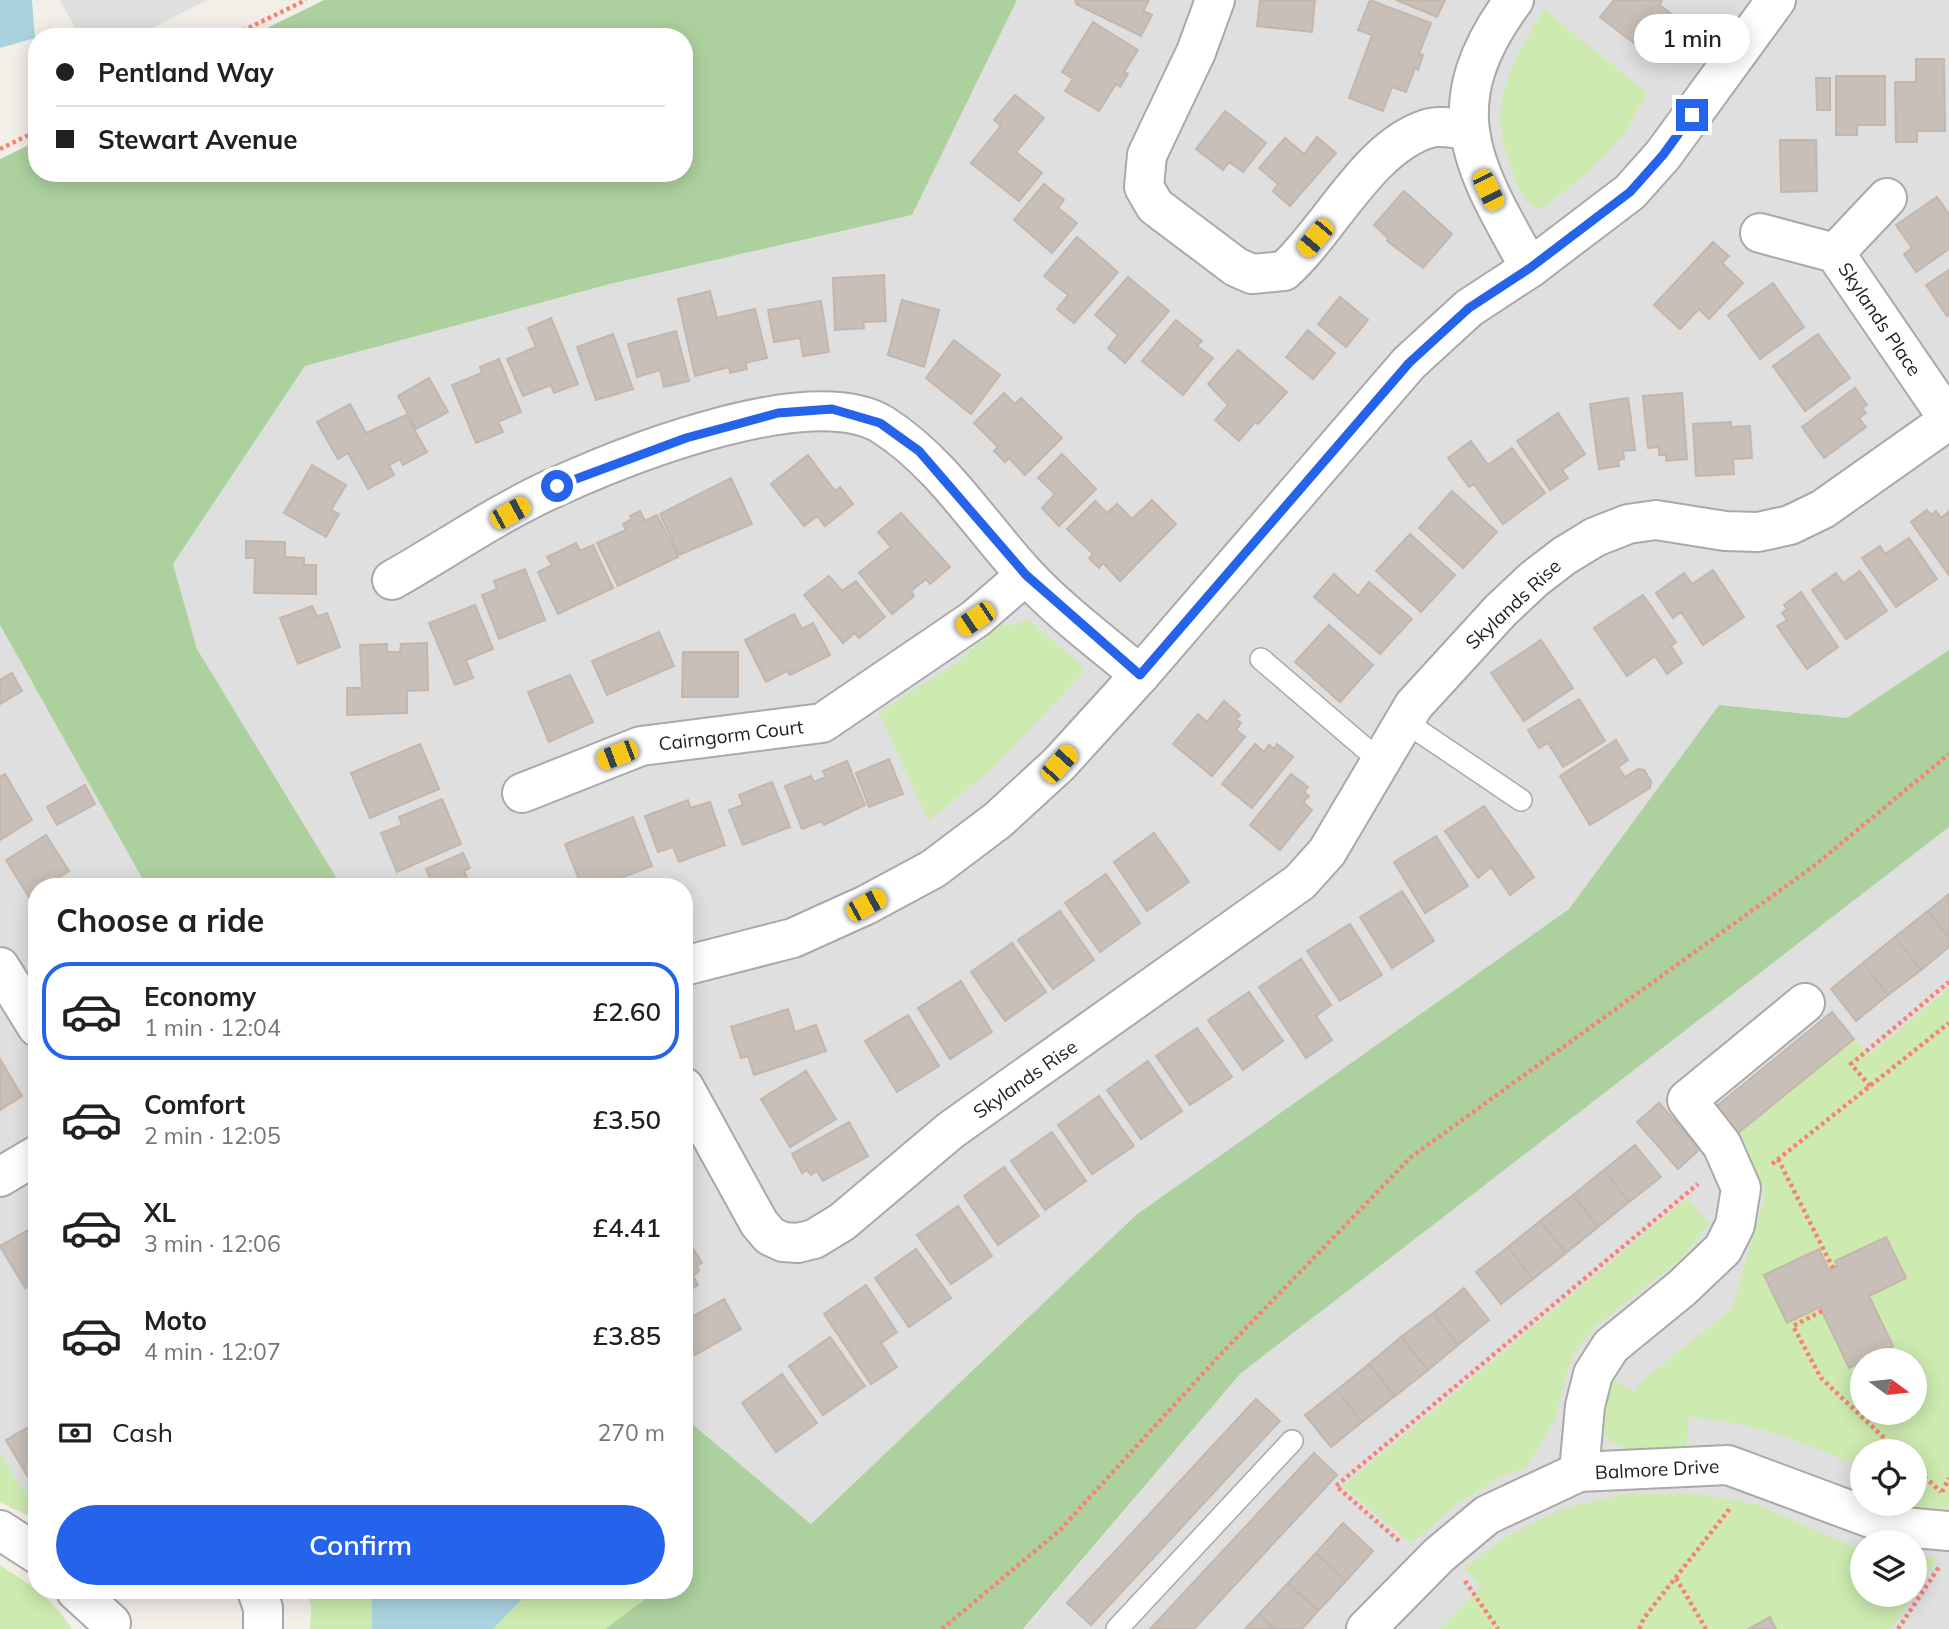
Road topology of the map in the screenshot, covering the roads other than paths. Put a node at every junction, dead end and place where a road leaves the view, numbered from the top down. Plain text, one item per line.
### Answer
1 (1214, 0) edge
2 (1514, 0) edge
3 (1776, 0) edge
4 (1468, 130) junction
5 (1887, 198) dead end
6 (1760, 233) dead end
7 (1835, 253) junction
8 (1530, 268) junction
9 (1949, 420) edge
10 (1026, 575) junction
11 (392, 579) dead end
12 (1261, 659) dead end
13 (1140, 675) junction
14 (1404, 722) junction
15 (1381, 762) junction
16 (522, 793) dead end
17 (1521, 800) dead end
18 (693, 964) edge
19 (0, 967) edge
20 (1805, 1003) dead end
21 (28, 1012) edge
22 (693, 1103) edge
23 (28, 1160) edge
24 (0, 1177) edge
25 (1292, 1441) dead end
26 (1579, 1472) junction
27 (0, 1530) edge
28 (28, 1547) edge
29 (1945, 1547) edge
30 (89, 1599) edge
31 (260, 1599) edge
32 (114, 1614) edge
33 (263, 1629) edge
34 (1117, 1629) edge
35 (1366, 1629) edge

1 - 4 street
2 - 4 street
3 - 8 street
4 - 8 street
5 - 7 street, Skylands Place
6 - 7 street, Skylands Place
7 - 9 street, Skylands Place
8 - 13 street
9 - 14 street, Skylands Rise
10 - 11 street
10 - 13 street
10 - 16 street, Cairngorm Court
12 - 15 lane
13 - 18 street
14 - 15 street, Skylands Rise
14 - 17 lane
15 - 22 street, Skylands Rise
19 - 21 street
20 - 26 street
23 - 24 street
25 - 34 lane
26 - 29 street, Balmore Drive
26 - 35 street, Balmore Drive
27 - 28 street
30 - 32 street
31 - 33 street

